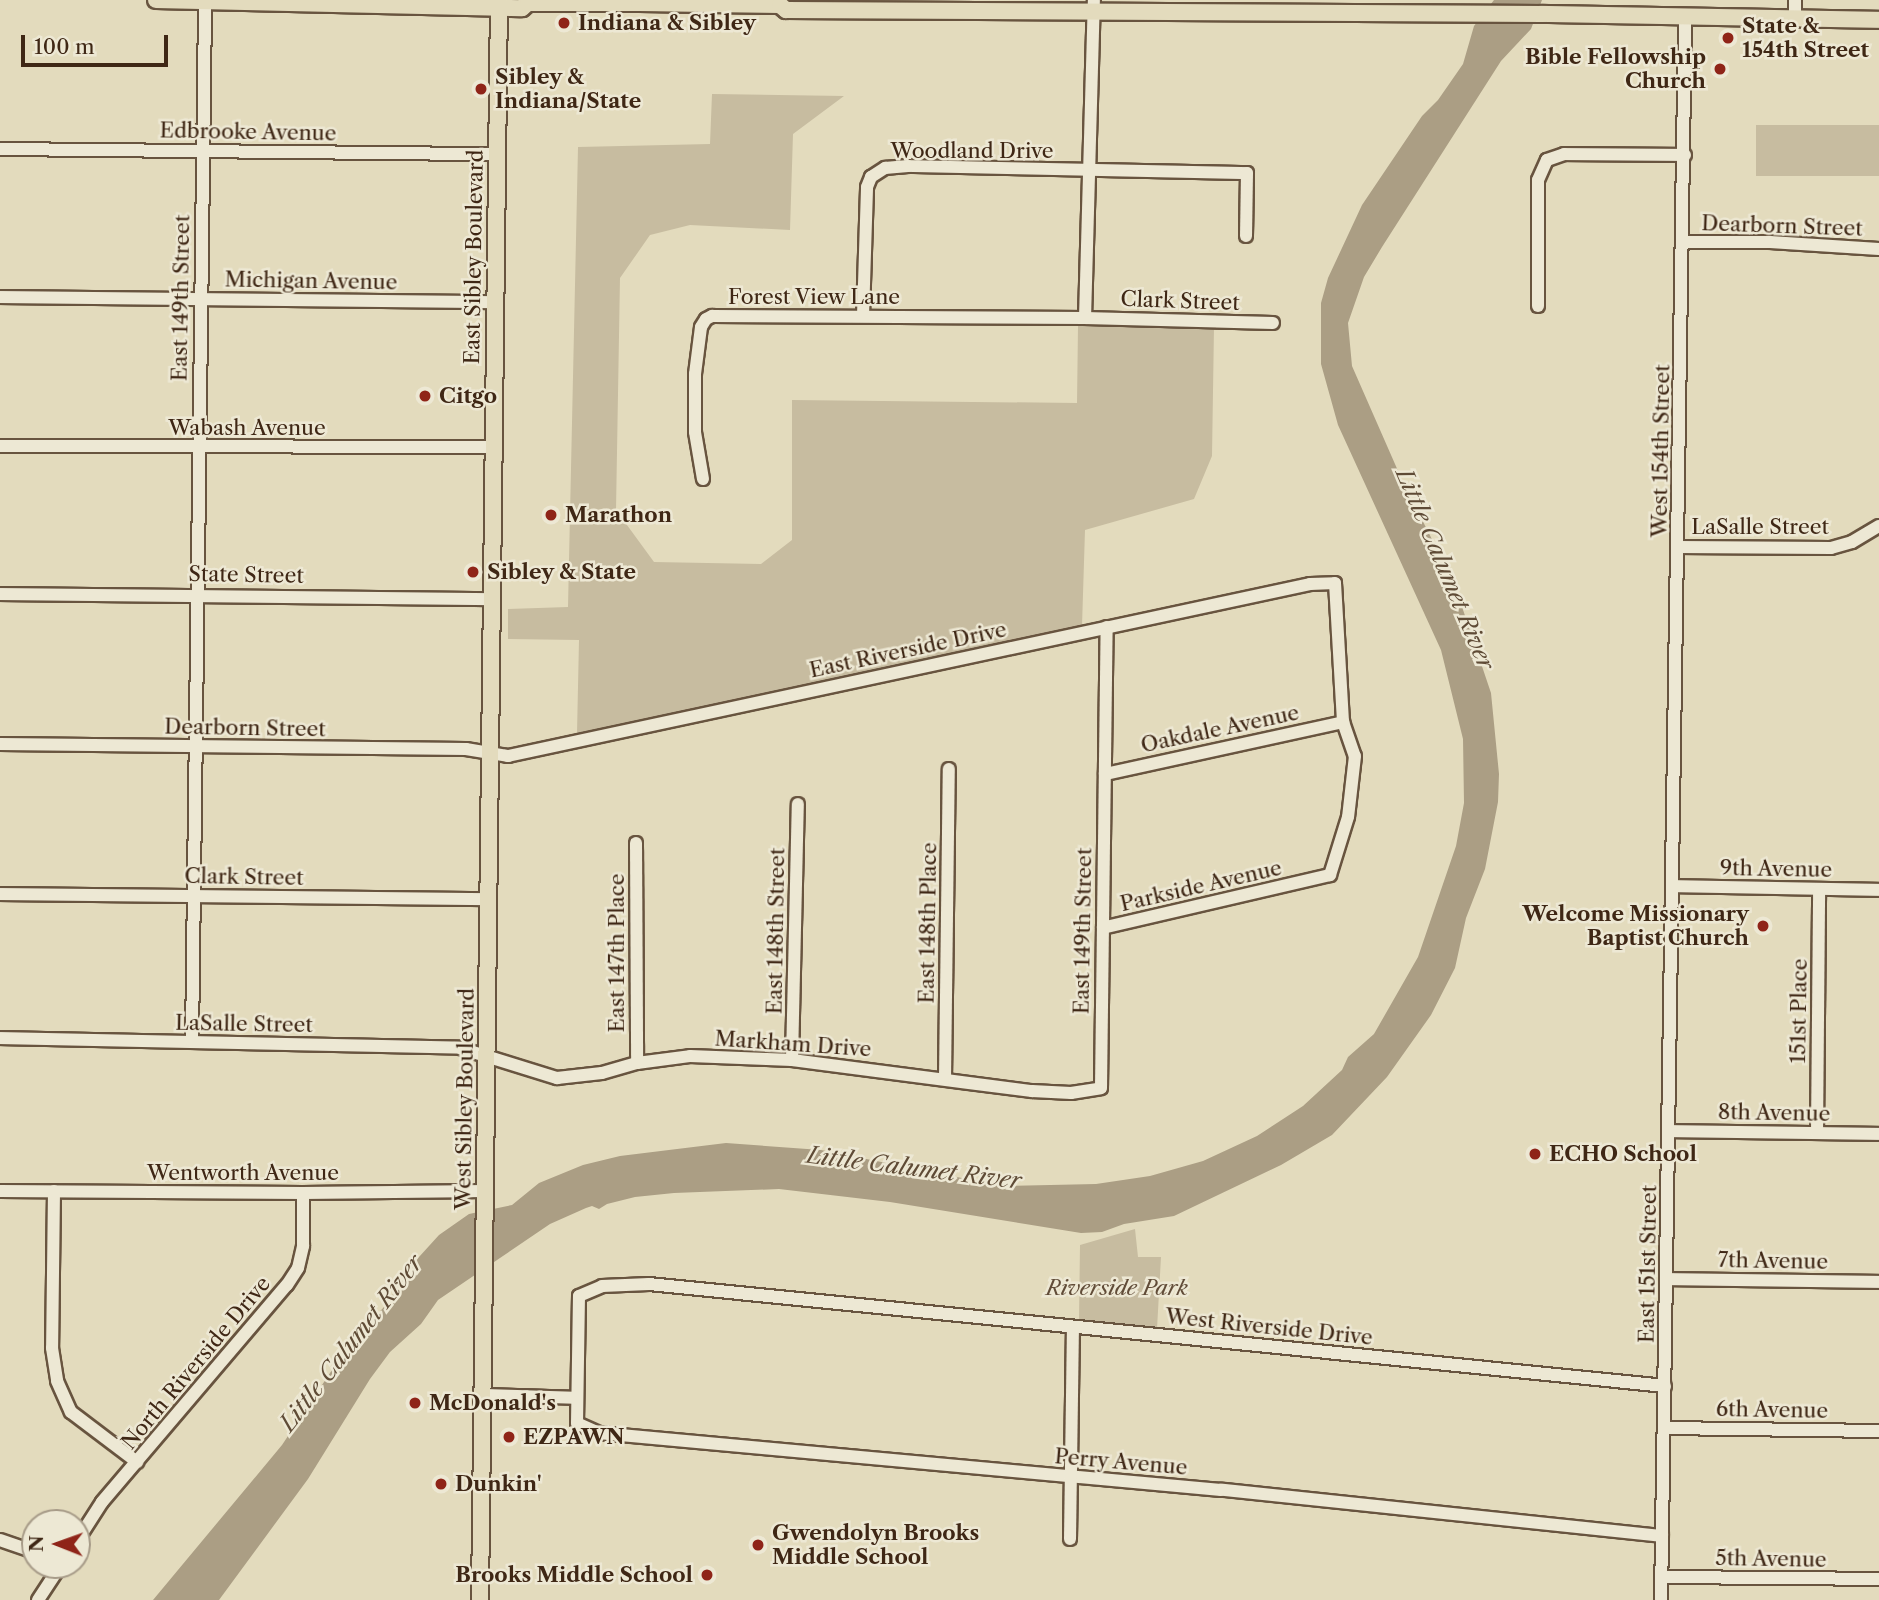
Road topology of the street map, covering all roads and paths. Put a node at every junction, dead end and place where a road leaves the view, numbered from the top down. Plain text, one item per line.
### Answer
1 (156, 0) edge
2 (1795, 0) edge
3 (205, 1) edge
4 (499, 3) edge
5 (793, 6) edge
6 (1094, 6) edge
7 (1685, 17) junction
8 (1795, 18) junction
9 (1879, 20) edge
10 (0, 149) edge
11 (203, 151) junction
12 (496, 154) junction
13 (1685, 155) junction
14 (1089, 171) junction
15 (1246, 236) dead end
16 (1684, 242) junction
17 (1879, 249) edge
18 (0, 297) edge
19 (201, 299) junction
20 (495, 302) junction
21 (1538, 306) dead end
22 (863, 316) junction
23 (1085, 318) junction
24 (1273, 323) dead end
25 (0, 446) edge
26 (493, 446) junction
27 (198, 447) junction
28 (703, 479) dead end
29 (1879, 526) edge
30 (1678, 547) junction
31 (0, 594) edge
32 (196, 596) junction
33 (492, 599) junction
34 (1107, 627) junction
35 (1343, 722) junction
36 (0, 744) edge
37 (195, 746) junction
38 (490, 753) junction
39 (949, 769) dead end
40 (1105, 774) junction
41 (798, 804) dead end
42 (636, 843) dead end
43 (1673, 886) junction
44 (1819, 888) junction
45 (1879, 890) edge
46 (0, 894) edge
47 (193, 896) junction
48 (488, 899) junction
49 (1103, 928) junction
50 (0, 1038) edge
51 (192, 1041) junction
52 (486, 1057) junction
53 (792, 1060) junction
54 (637, 1063) junction
55 (945, 1077) junction
56 (1101, 1088) joint
57 (1669, 1131) junction
58 (1817, 1133) junction
59 (1879, 1134) edge
60 (0, 1191) edge
61 (54, 1191) junction
62 (303, 1194) junction
63 (485, 1195) junction
64 (1667, 1279) junction
65 (1879, 1282) edge
66 (1073, 1327) junction
67 (1665, 1386) junction
68 (483, 1395) junction
69 (576, 1398) junction
70 (1664, 1428) junction
71 (1879, 1431) edge
72 (137, 1462) junction
73 (1071, 1477) junction
74 (91, 1519) edge
75 (1662, 1536) junction
76 (1070, 1539) dead end
77 (0, 1540) edge
78 (21, 1547) edge
79 (1662, 1577) junction
80 (52, 1579) edge
81 (1879, 1579) edge
82 (38, 1600) edge
83 (480, 1600) edge
84 (1661, 1600) edge

1 - 3 main road
2 - 8 street
3 - 4 main road
3 - 11 street, East 149th Street
4 - 5 main road
4 - 12 main road, East Sibley Boulevard
5 - 6 main road
6 - 7 main road
6 - 14 street
7 - 8 main road
7 - 13 street, West 154th Street
8 - 9 main road
10 - 11 street, Edbrooke Avenue
11 - 12 street, Edbrooke Avenue
11 - 19 street, East 149th Street
12 - 20 main road, East Sibley Boulevard
13 - 16 street, West 154th Street
13 - 21 street
14 - 15 street
14 - 22 street, Woodland Drive
14 - 23 street
16 - 17 street, Dearborn Street
16 - 30 street, West 154th Street
18 - 19 street, Michigan Avenue
19 - 20 street, Michigan Avenue
19 - 27 street, East 149th Street
20 - 26 main road, East Sibley Boulevard
22 - 23 street, Forest View Lane
22 - 28 street, Forest View Lane
23 - 24 street, Clark Street
25 - 27 street, Wabash Avenue
26 - 27 street, Wabash Avenue
26 - 33 main road, East Sibley Boulevard
27 - 32 street, East 149th Street
29 - 30 street, LaSalle Street
30 - 43 street, West 154th Street
31 - 32 street, State Street
32 - 33 street, State Street
32 - 37 street, East 149th Street
33 - 38 main road, West Sibley Boulevard
34 - 35 street, East Riverside Drive
34 - 38 street, East Riverside Drive
34 - 40 street, East 149th Street
35 - 40 street, Oakdale Avenue
35 - 49 street, Parkside Avenue
36 - 37 street, Dearborn Street
37 - 38 street, Dearborn Street
37 - 47 street, East 149th Street
38 - 48 main road, West Sibley Boulevard
39 - 55 street, East 148th Place
40 - 49 street, East 149th Street
41 - 53 street, East 148th Street
42 - 54 street, East 147th Place
43 - 44 street, 9th Avenue
43 - 57 street, East 151st Street
44 - 45 street, 9th Avenue
44 - 58 street, 151st Place
46 - 47 street, Clark Street
47 - 48 street, Clark Street
47 - 51 street, East 149th Street
48 - 52 main road, West Sibley Boulevard
49 - 56 street, East 149th Street
50 - 51 street, LaSalle Street
51 - 52 street, LaSalle Street
52 - 54 street, Markham Drive
52 - 63 main road, West Sibley Boulevard
53 - 54 street, Markham Drive
53 - 55 street, Markham Drive
55 - 56 street, Markham Drive
57 - 58 street, 8th Avenue
57 - 64 street, East 151st Street
58 - 59 street, 8th Avenue
60 - 61 street, Wentworth Avenue
61 - 62 street, Wentworth Avenue
61 - 72 street
62 - 63 street, Wentworth Avenue
62 - 72 street, North Riverside Drive
63 - 68 main road, West Sibley Boulevard
64 - 65 street, 7th Avenue
64 - 67 street, East 151st Street
66 - 67 street, West Riverside Drive
66 - 69 street, West Riverside Drive
66 - 73 street
67 - 70 street, East 151st Street
68 - 69 street
68 - 83 main road, West Sibley Boulevard
69 - 73 street, Perry Avenue
70 - 71 street, 6th Avenue
70 - 75 street, East 151st Street
72 - 74 street, North Riverside Drive
73 - 75 street, Perry Avenue
73 - 76 street
75 - 79 street, East 151st Street
77 - 78 street
79 - 81 street, 5th Avenue
79 - 84 street, East 151st Street
80 - 82 street

